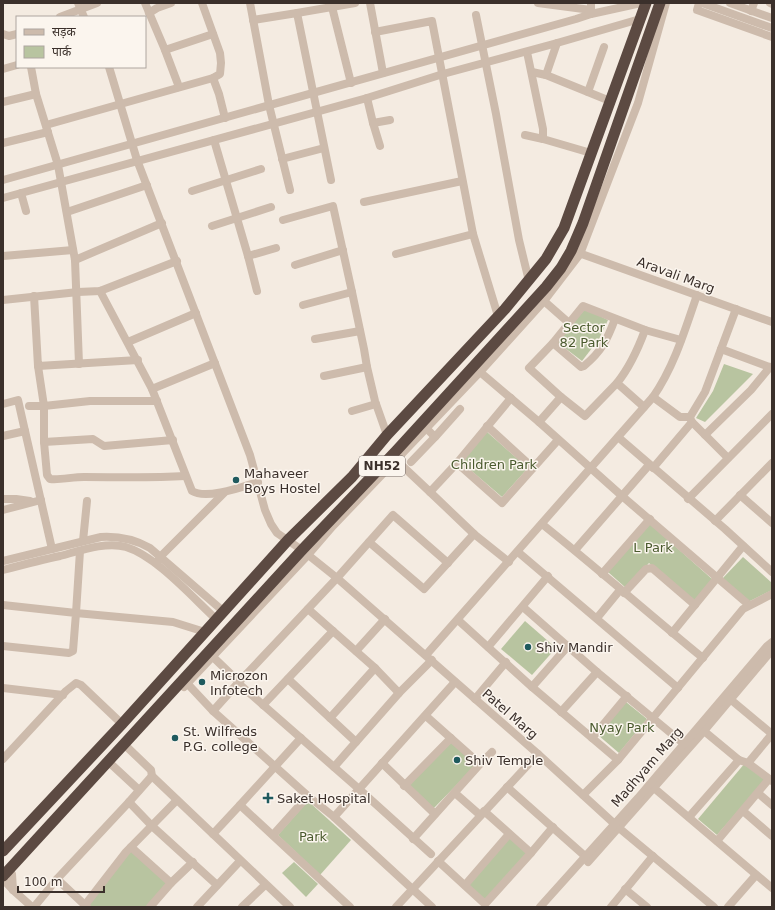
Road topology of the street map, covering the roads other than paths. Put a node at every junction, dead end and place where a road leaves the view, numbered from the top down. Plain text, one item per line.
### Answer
1 (97, 3) edge
2 (145, 3) edge
3 (171, 3) edge
4 (202, 3) edge
5 (250, 3) edge
6 (355, 3) edge
7 (370, 3) edge
8 (538, 3) edge
9 (641, 3) edge
10 (646, 3) edge
11 (660, 3) edge
12 (666, 3) edge
13 (699, 3) edge
14 (702, 3) edge
15 (730, 3) edge
16 (332, 5) edge
17 (752, 7) edge
18 (591, 9) edge
19 (81, 10) edge
20 (149, 13) junction
21 (298, 13) junction
22 (476, 15) dead end
23 (63, 16) edge
24 (772, 18) edge
25 (640, 19) junction
26 (253, 20) junction
27 (772, 28) edge
28 (375, 32) junction
29 (3, 34) edge
30 (16, 34) edge
31 (213, 34) junction
32 (772, 37) edge
33 (557, 43) junction
34 (482, 46) junction
35 (604, 47) dead end
36 (166, 50) junction
37 (527, 52) junction
38 (440, 58) junction
39 (485, 62) junction
40 (16, 65) edge
41 (31, 68) edge
42 (109, 68) edge
43 (3, 69) edge
44 (532, 72) junction
45 (383, 73) junction
46 (443, 74) junction
47 (546, 75) junction
48 (213, 78) junction
49 (351, 83) junction
50 (178, 87) junction
51 (313, 92) junction
52 (588, 92) junction
53 (36, 94) junction
54 (367, 98) junction
55 (610, 101) junction
56 (3, 102) edge
57 (120, 104) junction
58 (269, 105) junction
59 (317, 112) junction
60 (225, 118) junction
61 (390, 120) dead end
62 (373, 123) junction
63 (274, 124) junction
64 (47, 128) junction
65 (525, 135) dead end
66 (543, 139) junction
67 (214, 140) junction
68 (3, 143) edge
69 (132, 143) junction
70 (380, 146) dead end
71 (324, 148) junction
72 (591, 153) junction
73 (282, 159) junction
74 (138, 160) junction
75 (58, 165) junction
76 (261, 169) dead end
77 (226, 179) junction
78 (3, 180) edge
79 (331, 180) dead end
80 (462, 181) junction
81 (60, 183) junction
82 (147, 185) junction
83 (192, 190) dead end
84 (290, 190) dead end
85 (21, 194) junction
86 (3, 198) edge
87 (364, 202) dead end
88 (271, 207) dead end
89 (26, 211) dead end
90 (66, 212) junction
91 (237, 217) junction
92 (283, 220) dead end
93 (162, 223) junction
94 (212, 226) dead end
95 (473, 234) junction
96 (276, 248) dead end
97 (73, 250) junction
98 (343, 250) junction
99 (576, 252) junction
100 (396, 254) dead end
101 (3, 256) edge
102 (248, 256) junction
103 (75, 260) junction
104 (176, 261) junction
105 (295, 265) dead end
106 (529, 281) junction
107 (100, 291) junction
108 (257, 291) dead end
109 (78, 292) junction
110 (352, 292) junction
111 (697, 295) junction
112 (34, 296) junction
113 (3, 300) edge
114 (544, 301) junction
115 (303, 305) dead end
116 (736, 309) junction
117 (196, 313) junction
118 (498, 316) junction
119 (615, 319) junction
120 (772, 322) edge
121 (569, 323) junction
122 (645, 330) junction
123 (360, 331) junction
124 (315, 339) dead end
125 (681, 340) junction
126 (128, 342) junction
127 (553, 343) junction
128 (721, 350) junction
129 (138, 360) junction
130 (215, 363) junction
131 (79, 364) junction
132 (38, 366) junction
133 (366, 367) junction
134 (771, 368) edge
135 (480, 372) junction
136 (324, 376) dead end
137 (617, 383) junction
138 (152, 389) junction
139 (561, 396) junction
140 (653, 397) junction
141 (511, 398) junction
142 (157, 401) junction
143 (3, 404) edge
144 (376, 404) junction
145 (29, 406) dead end
146 (44, 406) junction
147 (644, 407) junction
148 (460, 409) dead end
149 (352, 411) dead end
150 (772, 414) edge
151 (691, 420) junction
152 (539, 422) junction
153 (487, 426) junction
154 (426, 428) junction
155 (25, 431) junction
156 (387, 435) junction
157 (705, 435) junction
158 (3, 436) edge
159 (435, 437) junction
160 (618, 438) junction
161 (173, 440) junction
162 (558, 440) junction
163 (44, 442) junction
164 (728, 458) junction
165 (396, 460) junction
166 (411, 462) dead end
167 (457, 463) junction
168 (772, 463) edge
169 (651, 466) junction
170 (533, 468) junction
171 (590, 469) junction
172 (186, 476) junction
173 (258, 482) junction
174 (430, 492) junction
175 (224, 493) junction
176 (740, 495) junction
177 (622, 496) junction
178 (3, 499) edge
179 (688, 499) junction
180 (37, 501) junction
181 (87, 501) dead end
182 (3, 510) edge
183 (772, 511) edge
184 (650, 519) junction
185 (769, 520) edge
186 (715, 521) junction
187 (542, 524) junction
188 (474, 534) junction
189 (288, 540) junction
190 (83, 541) junction
191 (369, 542) junction
192 (743, 546) junction
193 (52, 549) junction
194 (575, 550) junction
195 (80, 551) junction
196 (305, 552) junction
197 (518, 552) junction
198 (158, 560) junction
199 (3, 561) edge
200 (509, 562) junction
201 (448, 563) junction
202 (3, 570) edge
203 (772, 572) edge
204 (602, 574) junction
205 (548, 576) junction
206 (337, 578) junction
207 (717, 578) junction
208 (622, 592) junction
209 (772, 594) edge
210 (3, 605) edge
211 (695, 605) junction
212 (749, 605) junction
213 (523, 607) junction
214 (308, 609) junction
215 (76, 613) junction
216 (220, 615) junction
217 (596, 618) junction
218 (385, 619) junction
219 (458, 620) junction
220 (333, 631) junction
221 (205, 632) junction
222 (672, 633) junction
223 (772, 642) edge
224 (3, 646) edge
225 (568, 646) junction
226 (488, 647) junction
227 (772, 650) edge
228 (356, 651) junction
229 (212, 656) junction
230 (429, 658) junction
231 (703, 658) junction
232 (506, 662) junction
233 (375, 668) junction
234 (597, 672) junction
235 (288, 679) junction
236 (185, 682) junction
237 (455, 682) junction
238 (238, 683) junction
239 (532, 687) junction
240 (6, 688) edge
241 (678, 688) junction
242 (399, 693) junction
243 (3, 695) edge
244 (63, 695) junction
245 (627, 696) junction
246 (475, 699) junction
247 (730, 699) junction
248 (263, 705) junction
249 (213, 711) junction
250 (561, 712) junction
251 (426, 716) junction
252 (330, 718) junction
253 (653, 718) junction
254 (122, 724) junction
255 (704, 730) junction
256 (772, 734) edge
257 (301, 738) junction
258 (451, 738) junction
259 (592, 738) junction
260 (356, 742) junction
261 (684, 744) junction
262 (128, 748) junction
263 (492, 752) dead end
264 (538, 754) junction
265 (3, 759) edge
266 (618, 760) junction
267 (739, 760) junction
268 (748, 762) junction
269 (382, 763) junction
270 (480, 764) junction
271 (112, 765) junction
272 (275, 766) junction
273 (334, 767) junction
274 (152, 776) junction
275 (771, 780) edge
276 (404, 786) junction
277 (507, 787) junction
278 (654, 788) junction
279 (359, 789) junction
280 (139, 790) junction
281 (455, 793) junction
282 (758, 793) junction
283 (583, 795) junction
284 (308, 796) junction
285 (177, 800) junction
286 (129, 802) junction
287 (240, 805) junction
288 (772, 805) edge
289 (743, 811) junction
290 (482, 813) junction
291 (435, 814) junction
292 (334, 817) junction
293 (689, 817) junction
294 (152, 826) junction
295 (617, 826) junction
296 (553, 827) junction
297 (213, 834) junction
298 (510, 834) junction
299 (273, 835) junction
300 (772, 836) edge
301 (9, 839) edge
302 (413, 839) junction
303 (717, 841) junction
304 (131, 847) junction
305 (3, 851) edge
306 (531, 853) junction
307 (431, 854) dead end
308 (653, 856) junction
309 (586, 857) junction
310 (240, 861) junction
311 (438, 861) junction
312 (193, 862) junction
313 (756, 875) junction
314 (6, 877) edge
315 (56, 879) junction
316 (171, 883) junction
317 (217, 885) junction
318 (265, 885) junction
319 (465, 885) junction
320 (772, 888) edge
321 (625, 889) junction
322 (413, 890) junction
323 (86, 906) edge
324 (613, 906) edge
325 (33, 907) edge
326 (150, 907) edge
327 (197, 907) edge
328 (242, 907) edge
329 (290, 907) edge
330 (350, 907) edge
331 (396, 907) edge
332 (432, 907) edge
333 (540, 907) edge
334 (547, 907) edge
335 (647, 907) edge
336 (714, 907) edge
337 (728, 907) edge

1 - 19 street
2 - 20 street
3 - 20 street
4 - 31 street
5 - 26 street
6 - 16 street
7 - 28 street
8 - 18 street
9 - 18 street
10 - 25 highway, NH52
11 - 99 highway, NH52
12 - 99 street
13 - 32 street
14 - 27 street
15 - 17 street
16 - 21 street
16 - 49 street
17 - 24 street
18 - 34 street
19 - 23 street
20 - 36 street
21 - 26 street
21 - 51 street
22 - 34 street
25 - 33 street
25 - 55 highway, NH52
26 - 58 street
28 - 38 street
28 - 45 street
29 - 30 street
31 - 36 street
31 - 48 street
33 - 37 street
33 - 47 street
34 - 38 street
34 - 39 street
35 - 52 street
36 - 50 street
37 - 39 street
37 - 44 street
38 - 45 street
38 - 46 street
39 - 46 street
39 - 106 street
40 - 43 street
41 - 53 street
42 - 57 street, Patel Marg
44 - 47 street
44 - 66 street
45 - 49 street
46 - 54 street
46 - 80 street
47 - 52 street
48 - 50 street
48 - 60 street
49 - 51 street
50 - 57 street
51 - 58 street
51 - 59 street
52 - 55 street
53 - 56 street
53 - 64 street
54 - 59 street
54 - 62 street
55 - 72 highway, NH52
57 - 64 street
57 - 69 street, Patel Marg
58 - 60 street
58 - 63 street
59 - 63 street
59 - 71 street
60 - 69 street
61 - 62 street
62 - 70 street
63 - 67 street
63 - 73 street
64 - 68 street
64 - 75 street
65 - 66 street
66 - 72 street
67 - 74 street
67 - 77 street
69 - 74 street, Patel Marg
69 - 75 street
71 - 73 street
71 - 79 street
72 - 106 highway, NH52
73 - 84 street
74 - 81 street
74 - 82 street, Patel Marg
75 - 78 street
75 - 81 street
76 - 77 street
77 - 83 street
77 - 91 street
80 - 87 street
80 - 95 street
81 - 85 street
81 - 90 street
82 - 90 street
82 - 93 street, Patel Marg
85 - 86 street
85 - 89 street
88 - 91 street
90 - 97 street
91 - 94 street
91 - 102 street
92 - 98 street
93 - 103 street
93 - 104 street, Patel Marg
95 - 100 street
95 - 118 street
96 - 102 street
97 - 101 street
97 - 103 street
98 - 105 street
98 - 110 street
99 - 111 street, Aravali Marg
99 - 114 street
99 - 196 highway, NH52
102 - 108 street
103 - 109 street
104 - 107 street
104 - 117 street, Patel Marg
106 - 118 highway, NH52
107 - 109 street
107 - 126 street
109 - 112 street
109 - 131 street
110 - 115 street
110 - 123 street
111 - 116 street, Aravali Marg
111 - 125 street
112 - 113 street
112 - 132 street
114 - 121 street
114 - 135 street
116 - 120 street, Aravali Marg
116 - 128 street
117 - 126 street
117 - 130 street, Patel Marg
118 - 156 highway, NH52
119 - 121 street
119 - 122 street
119 - 127 street
121 - 127 street
122 - 125 street
122 - 137 street
123 - 124 street
123 - 133 street
125 - 140 street
126 - 129 street
127 - 139 street
128 - 134 street
128 - 151 street
129 - 131 street
129 - 138 street
130 - 138 street
130 - 173 street, Patel Marg
131 - 132 street
132 - 146 street
133 - 136 street
133 - 144 street
134 - 157 street
135 - 141 street
135 - 154 street
137 - 139 street
137 - 147 street
138 - 142 street
139 - 152 street
140 - 147 street
140 - 151 street
141 - 152 street
141 - 153 street
142 - 146 street
142 - 161 street
143 - 155 street
144 - 149 street
144 - 156 street
145 - 146 street
146 - 163 street
147 - 160 street
148 - 159 street
150 - 164 street
151 - 157 street
151 - 169 street
152 - 162 street
153 - 167 street
153 - 170 street
154 - 159 street
154 - 165 street
155 - 158 street
155 - 180 street
156 - 189 highway, NH52
157 - 164 street
159 - 166 street
160 - 169 street
160 - 171 street
161 - 163 street
161 - 172 street
162 - 170 street
162 - 171 street
163 - 172 street
164 - 179 street
165 - 174 street
165 - 196 street
167 - 170 street
167 - 174 street
168 - 176 street
169 - 177 street
169 - 179 street
171 - 177 street
171 - 187 street
172 - 175 street
173 - 175 street
173 - 189 street, Patel Marg
174 - 188 street
175 - 198 street
176 - 185 street
176 - 186 street
177 - 184 street
177 - 194 street
178 - 180 street
179 - 186 street
180 - 182 street
180 - 193 street
181 - 190 street
183 - 185 street
184 - 204 street
184 - 207 street
186 - 192 street
187 - 194 street
187 - 197 street
188 - 200 street
188 - 201 street
189 - 196 street, Patel Marg
189 - 216 highway, NH52
190 - 193 street
190 - 198 street
191 - 201 street
191 - 201 street
191 - 206 street
192 - 203 street
192 - 207 street
193 - 199 street
194 - 204 street
195 - 198 street
195 - 202 street
195 - 215 street
196 - 206 street, Patel Marg
196 - 229 street
196 - 236 highway, NH52
197 - 200 street
197 - 205 street
198 - 216 street
200 - 219 street
204 - 208 street
205 - 213 street
205 - 217 street
206 - 214 street
206 - 218 street, Patel Marg
207 - 211 street
207 - 212 street
208 - 211 street
208 - 217 street
208 - 222 street
209 - 212 street
210 - 215 street
211 - 222 street
212 - 231 street
213 - 225 street
213 - 226 street
214 - 220 street
214 - 238 street
215 - 221 street
215 - 224 street
216 - 221 highway, NH52
217 - 241 street
218 - 228 street
218 - 230 street, Patel Marg
219 - 226 street
219 - 230 street
220 - 228 street
220 - 235 street
221 - 254 highway, NH52
222 - 231 street
223 - 261 street, Madhyam Marg
225 - 234 street
225 - 239 street
226 - 232 street
227 - 247 street, Madhyam Marg
228 - 233 street
229 - 236 street
229 - 238 street
230 - 237 street, Patel Marg
230 - 242 street
231 - 241 street
232 - 239 street
232 - 246 street
233 - 242 street
233 - 252 street
234 - 245 street
234 - 250 street
235 - 248 street
235 - 252 street
236 - 249 street
236 - 262 street
236 - 314 highway, NH52
237 - 246 street, Patel Marg
237 - 251 street
238 - 248 street
238 - 249 street
239 - 250 street
240 - 243 street
240 - 244 street
241 - 253 street
242 - 260 street
244 - 254 street
244 - 265 street
245 - 253 street
245 - 259 street
246 - 264 street, Patel Marg
247 - 255 street, Madhyam Marg
247 - 256 street
248 - 257 street
249 - 272 street
250 - 259 street
251 - 258 street
251 - 269 street
252 - 260 street
253 - 261 street
253 - 266 street
254 - 301 highway, NH52
255 - 267 street
255 - 278 street, Madhyam Marg
256 - 268 street
257 - 272 street
257 - 273 street
258 - 270 street
258 - 276 street
259 - 266 street
260 - 273 street
261 - 295 street, Madhyam Marg
262 - 271 street
262 - 274 street
263 - 270 street
264 - 277 street
264 - 283 street, Patel Marg
266 - 283 street
267 - 268 street
267 - 293 street
268 - 275 street
269 - 276 street
269 - 279 street
270 - 281 street
271 - 280 street
271 - 314 street
272 - 284 street
272 - 287 street
273 - 279 street
274 - 280 street
274 - 285 street
275 - 282 street
276 - 291 street
277 - 290 street
277 - 296 street
278 - 293 street
278 - 295 street, Madhyam Marg
279 - 292 street
279 - 302 street
280 - 286 street
281 - 290 street
281 - 291 street
282 - 288 street
282 - 289 street
283 - 295 street, Patel Marg
284 - 292 street
284 - 299 street
285 - 294 street
285 - 297 street
286 - 294 street
286 - 315 street
287 - 297 street
287 - 299 street
289 - 300 street
289 - 303 street
290 - 298 street
290 - 311 street
291 - 302 street
292 - 322 street
293 - 303 street
294 - 304 street
294 - 312 street
295 - 308 street, Patel Marg
295 - 309 street, Madhyam Marg
295 - 334 street, Madhyam Marg
296 - 306 street
296 - 309 street
297 - 310 street
298 - 306 street
298 - 319 street
299 - 330 street
301 - 305 highway, NH52
302 - 307 street
303 - 313 street
304 - 316 street
304 - 323 street
306 - 319 street
308 - 321 street
308 - 336 street, Patel Marg
309 - 333 street, Madhyam Marg
310 - 317 street
310 - 318 street
311 - 319 street
311 - 322 street
312 - 316 street
312 - 317 street
313 - 320 street
313 - 337 street
314 - 325 street
315 - 323 street
315 - 325 street
316 - 326 street
317 - 327 street
318 - 328 street
318 - 329 street
321 - 324 street
321 - 335 street
322 - 331 street
322 - 332 street

